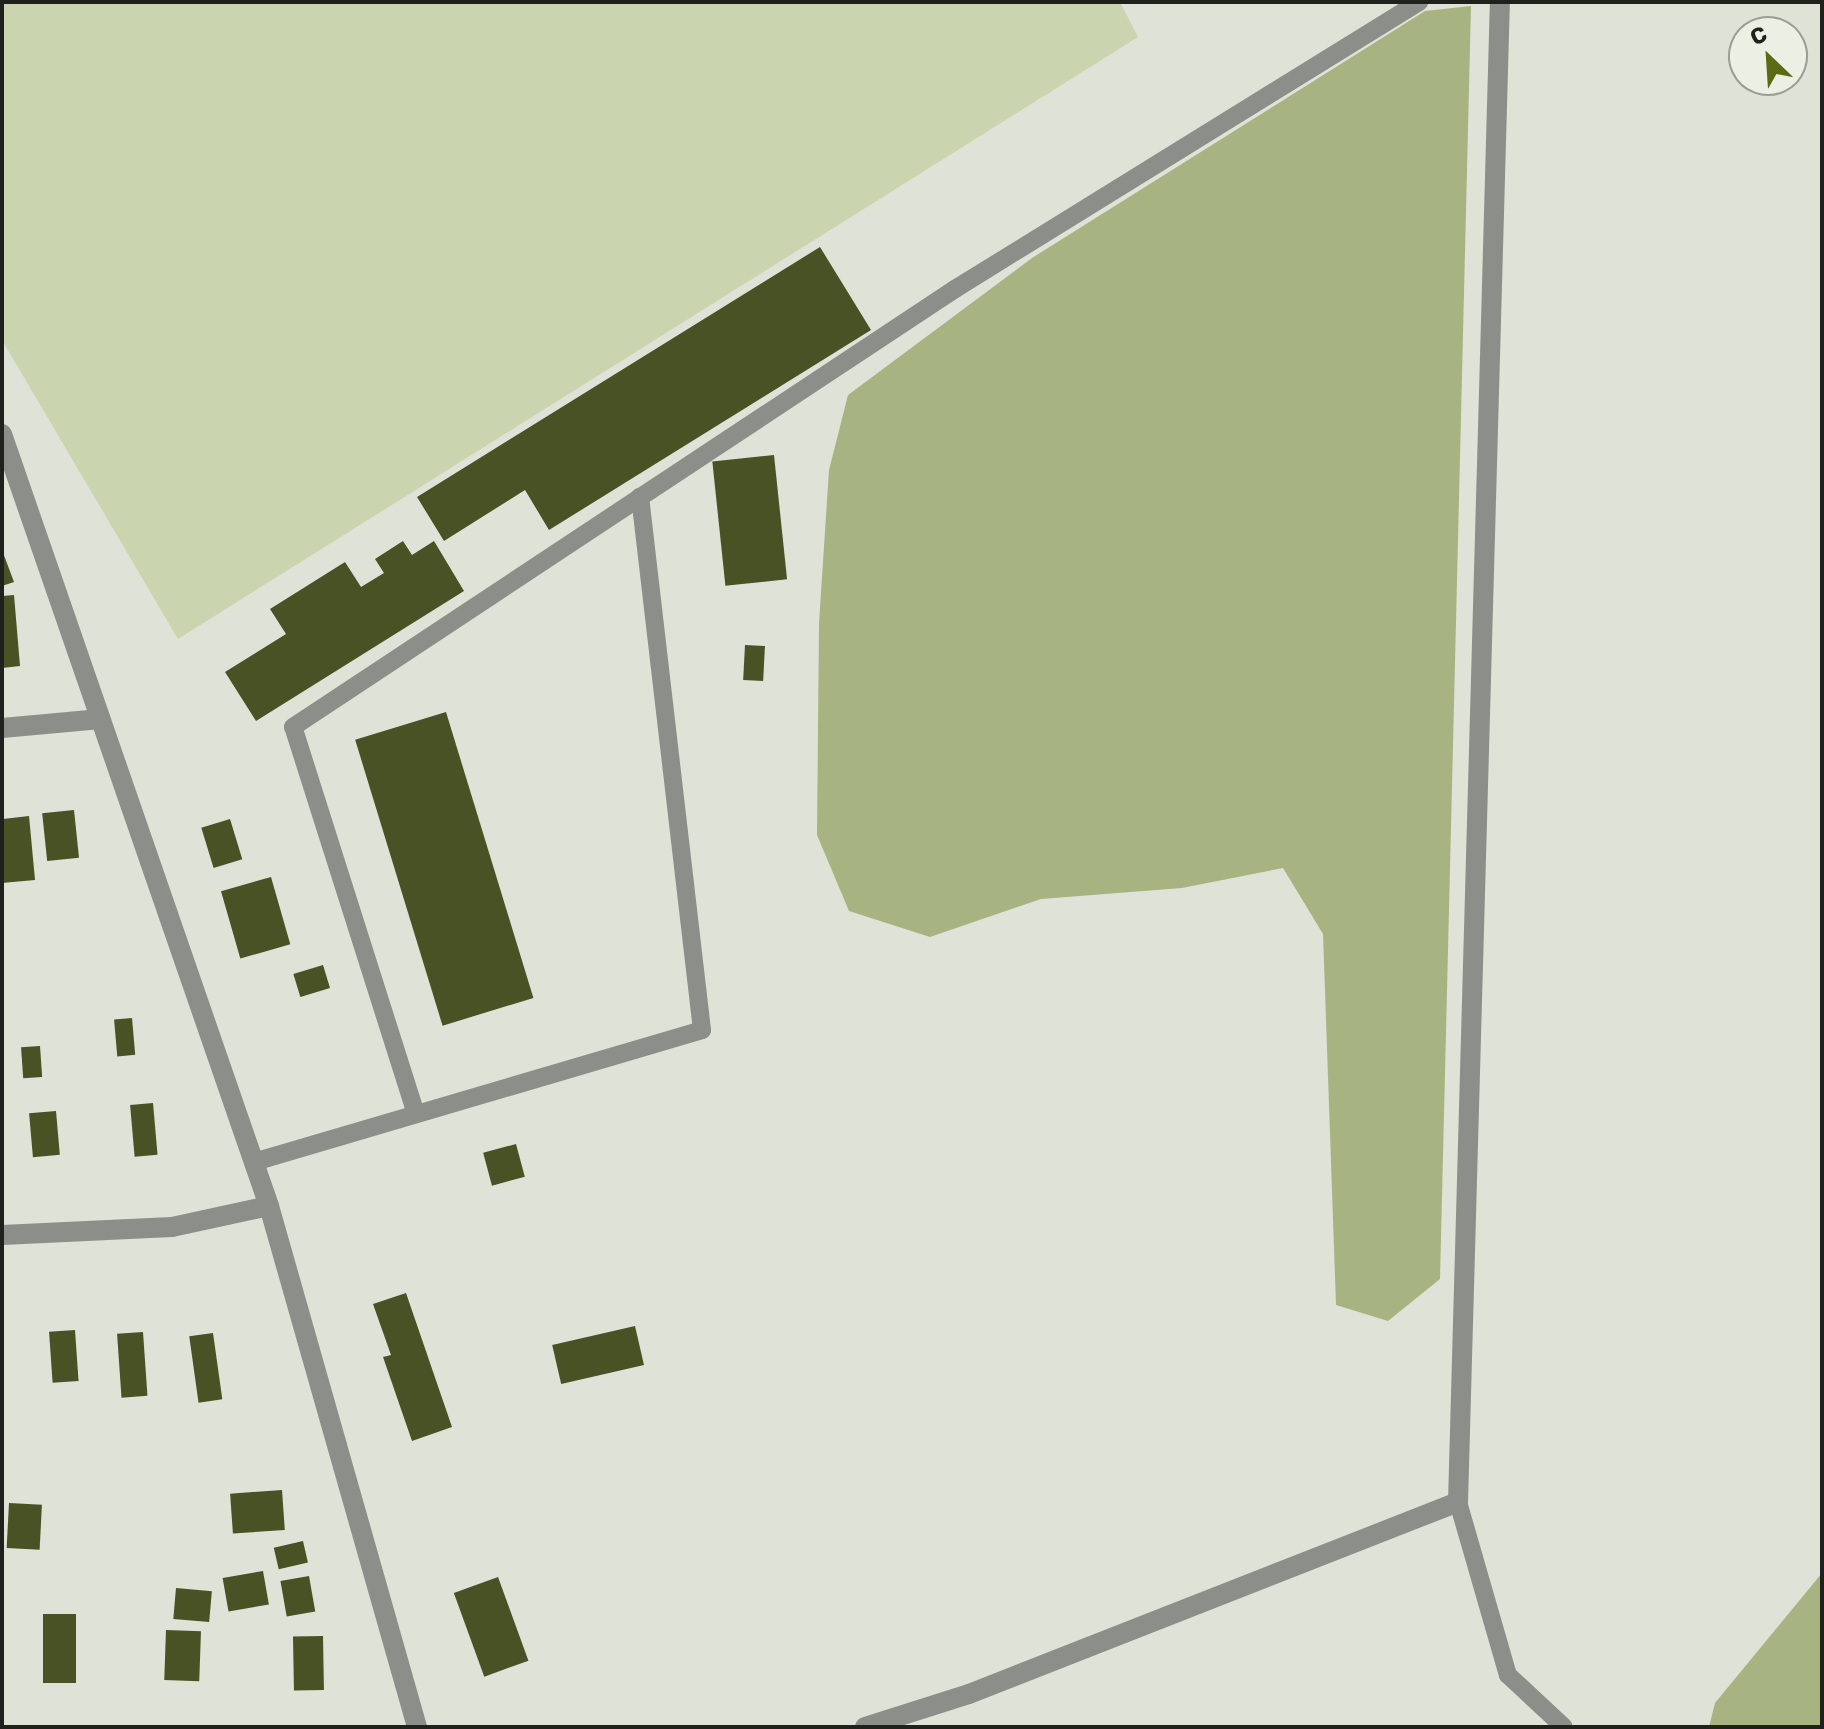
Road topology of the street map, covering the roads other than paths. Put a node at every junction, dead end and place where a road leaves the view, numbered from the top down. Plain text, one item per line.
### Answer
1 (1419, 2) edge
2 (1500, 2) edge
3 (2, 434) edge
4 (640, 497) junction
5 (101, 719) junction
6 (2, 728) edge
7 (416, 1114) junction
8 (254, 1162) junction
9 (269, 1206) junction
10 (2, 1235) edge
11 (1458, 1502) junction
12 (417, 1727) edge
13 (865, 1727) edge
14 (1564, 1727) edge

1 - 4 lane
2 - 11 street
3 - 5 street
4 - 7 lane
4 - 7 lane
5 - 6 street
5 - 8 street
7 - 8 lane
8 - 9 street
9 - 10 street
9 - 12 street
11 - 13 street
11 - 14 lane

